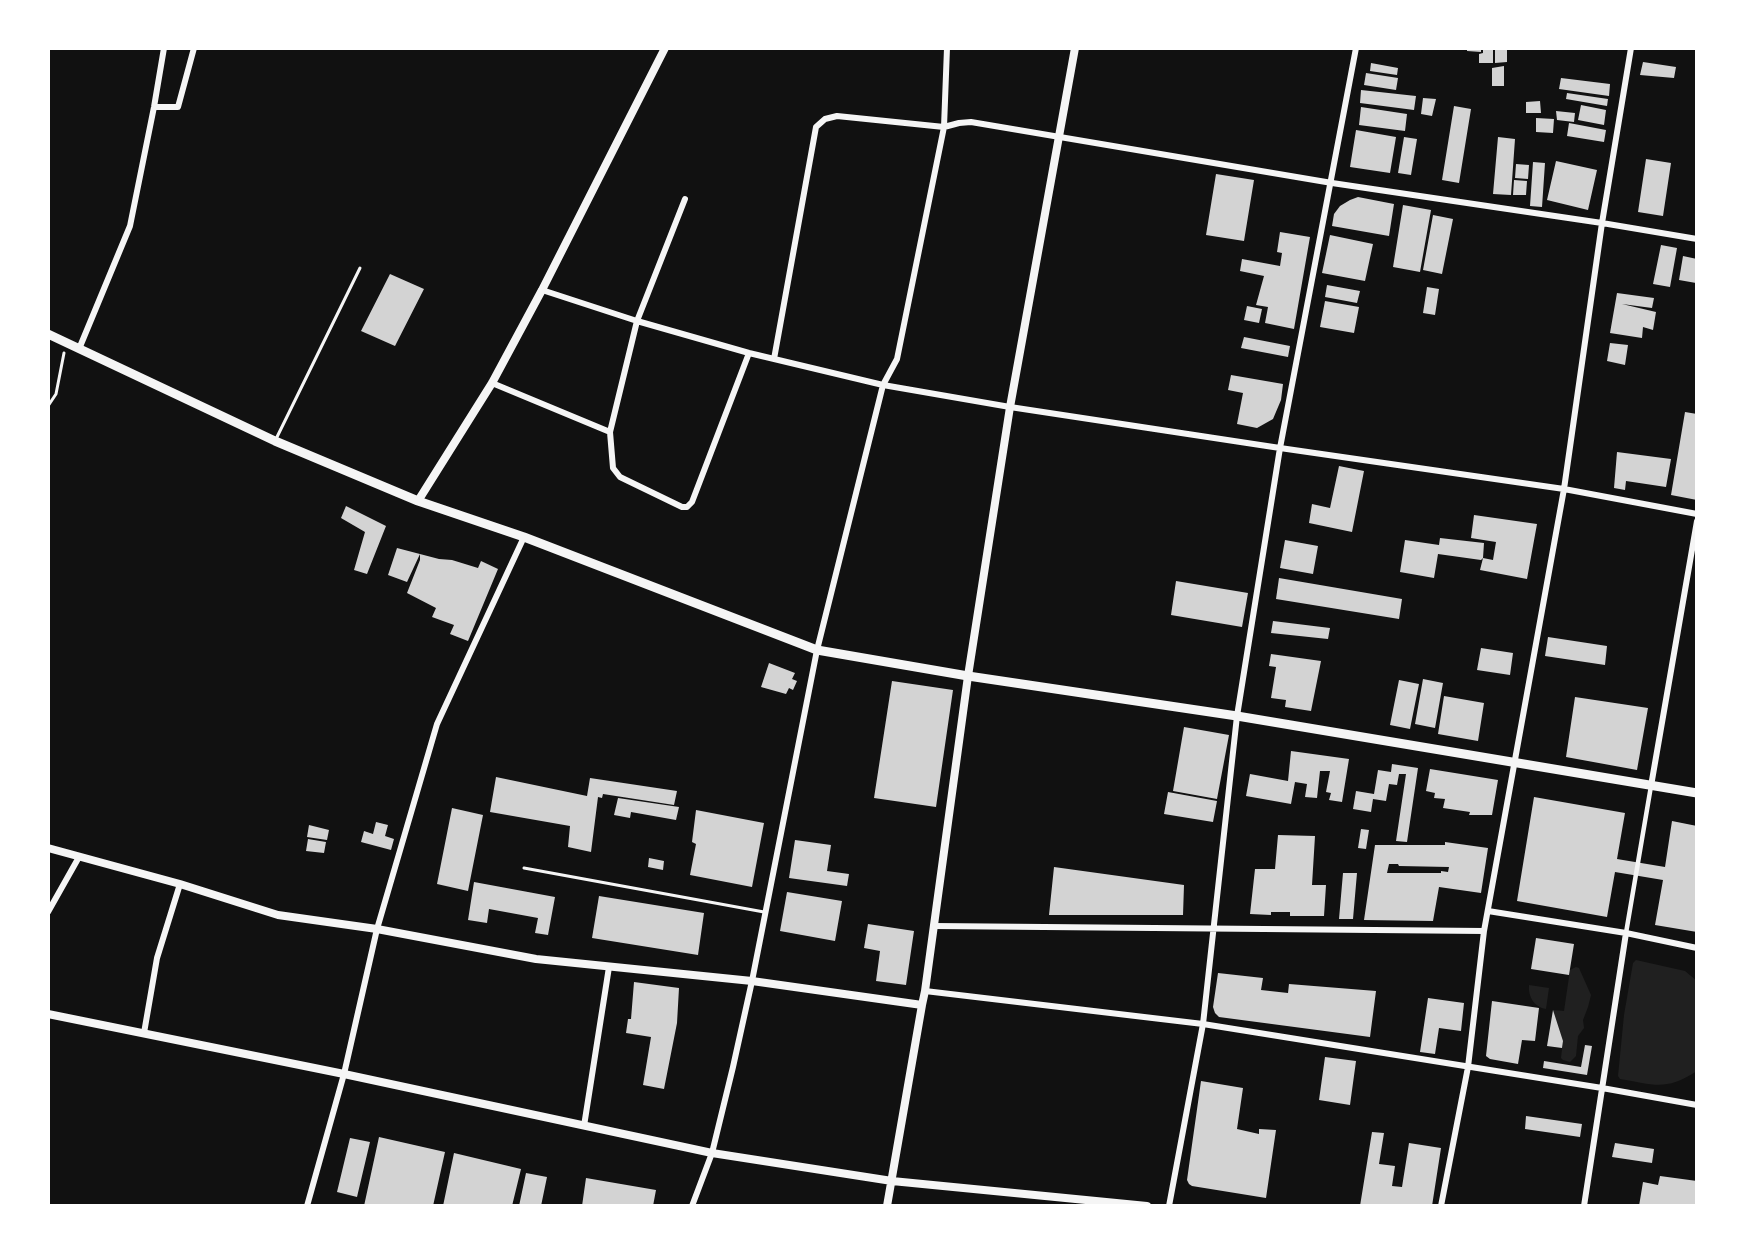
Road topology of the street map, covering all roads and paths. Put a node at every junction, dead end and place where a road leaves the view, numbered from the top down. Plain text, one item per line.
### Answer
1 (164, 48) edge
2 (194, 48) edge
3 (665, 48) edge
4 (947, 48) edge
5 (1076, 48) edge
6 (1356, 48) edge
7 (1631, 48) edge
8 (154, 107) junction
9 (944, 127) junction
10 (1060, 137) junction
11 (1332, 183) junction
12 (685, 199) dead end
13 (1602, 223) junction
14 (1697, 239) edge
15 (360, 268) dead end
16 (542, 290) junction
17 (637, 321) junction
18 (48, 334) edge
19 (66, 343) junction
20 (79, 349) junction
21 (749, 353) junction
22 (774, 359) junction
23 (492, 383) junction
24 (883, 384) junction
25 (48, 406) edge
26 (1010, 406) junction
27 (610, 432) junction
28 (275, 441) junction
29 (1280, 448) junction
30 (1564, 489) junction
31 (418, 501) junction
32 (1697, 514) edge
33 (1697, 521) edge
34 (524, 537) junction
35 (816, 650) junction
36 (968, 676) junction
37 (1237, 716) junction
38 (1514, 763) junction
39 (1651, 786) junction
40 (1697, 793) edge
41 (48, 848) edge
42 (79, 857) junction
43 (524, 868) dead end
44 (180, 884) junction
45 (1488, 911) junction
46 (48, 912) edge
47 (765, 913) junction
48 (934, 926) junction
49 (1213, 928) junction
50 (377, 929) junction
51 (1484, 931) junction
52 (1626, 933) junction
53 (1697, 948) edge
54 (609, 967) junction
55 (752, 981) junction
56 (925, 991) junction
57 (922, 1005) junction
58 (48, 1014) edge
59 (1203, 1023) junction
60 (144, 1033) junction
61 (1468, 1067) junction
62 (344, 1074) junction
63 (1602, 1088) junction
64 (1697, 1105) edge
65 (584, 1126) junction
66 (712, 1153) junction
67 (892, 1181) junction
68 (307, 1206) edge
69 (692, 1206) edge
70 (886, 1206) edge
71 (1147, 1206) edge
72 (1169, 1206) edge
73 (1441, 1206) edge
74 (1584, 1206) edge

1 - 8 street
2 - 8 street
3 - 16 street
4 - 9 street
5 - 10 street
6 - 11 street
7 - 13 street
8 - 20 street
9 - 10 street
9 - 22 street
9 - 24 street
10 - 11 street
10 - 26 street
11 - 13 street
11 - 29 street
12 - 17 street
13 - 14 street
13 - 30 street
15 - 28 lane
16 - 17 street
16 - 23 street
17 - 21 street
17 - 27 street
18 - 19 main road
19 - 20 main road
19 - 25 path
20 - 28 main road
21 - 22 street
21 - 27 street
22 - 24 street
23 - 27 street
23 - 31 street
24 - 26 street
24 - 35 street
26 - 29 street
26 - 36 street
28 - 31 main road
29 - 30 street
29 - 37 street
30 - 32 street
30 - 38 street
31 - 34 main road
33 - 39 street
34 - 35 main road
34 - 50 street
35 - 36 main road
35 - 47 street
36 - 37 main road
36 - 48 street
37 - 38 main road
37 - 49 street
38 - 39 main road
38 - 45 street
39 - 40 main road
39 - 52 street
41 - 42 street
42 - 44 street
42 - 46 street
43 - 47 lane
44 - 50 street
44 - 60 street
45 - 51 street
45 - 52 street
47 - 55 street
48 - 49 street
48 - 56 street
49 - 51 street
49 - 59 street
50 - 54 street
50 - 62 street
51 - 61 street
52 - 53 street
52 - 63 street
54 - 55 street
54 - 65 street
55 - 57 street
55 - 66 street
56 - 57 street
56 - 59 street
57 - 67 street
58 - 60 street
59 - 61 street
59 - 72 street
60 - 62 street
61 - 63 street
61 - 73 street
62 - 65 street
62 - 68 street
63 - 64 street
63 - 74 street
65 - 66 street
66 - 67 street
66 - 69 street
67 - 70 street
67 - 71 street

